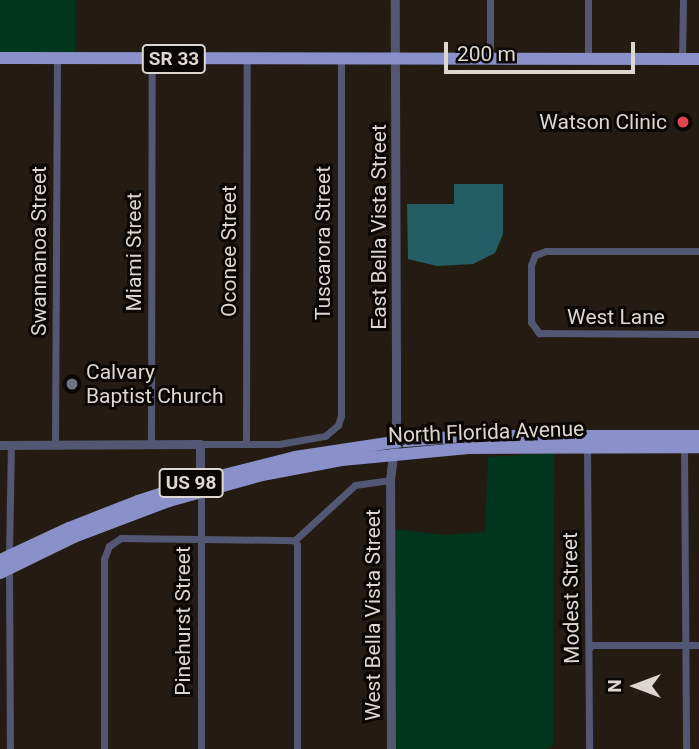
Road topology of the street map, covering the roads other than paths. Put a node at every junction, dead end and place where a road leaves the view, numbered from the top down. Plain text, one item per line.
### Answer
1 (395, 0) edge
2 (490, 0) edge
3 (588, 0) edge
4 (683, 0) edge
5 (0, 58) edge
6 (57, 58) junction
7 (152, 59) junction
8 (247, 59) junction
9 (682, 59) junction
10 (699, 59) edge
11 (341, 60) junction
12 (396, 60) junction
13 (490, 60) junction
14 (588, 60) junction
15 (699, 251) edge
16 (699, 334) edge
17 (656, 436) junction
18 (0, 444) edge
19 (55, 444) junction
20 (200, 444) junction
21 (246, 444) junction
22 (695, 444) edge
23 (11, 445) junction
24 (151, 445) junction
25 (393, 447) junction
26 (587, 448) junction
27 (390, 480) junction
28 (200, 486) junction
29 (201, 538) junction
30 (295, 540) junction
31 (4, 565) edge
32 (686, 645) junction
33 (699, 645) edge
34 (589, 648) junction
35 (10, 749) edge
36 (104, 749) edge
37 (201, 749) edge
38 (297, 749) edge
39 (391, 749) edge
40 (589, 749) edge
41 (686, 749) edge

1 - 12 street, East Bella Vista Street
2 - 13 street
3 - 14 street
4 - 9 street
5 - 6 main road, SR 33
6 - 7 main road, SR 33
6 - 19 street, Swannanoa Street
7 - 8 main road, SR 33
7 - 24 street, Miami Street
8 - 11 main road, SR 33
8 - 21 street, Oconee Street
9 - 10 main road, SR 33
9 - 14 main road, SR 33
11 - 12 main road, SR 33
11 - 21 street, Tuscarora Street
12 - 13 main road, SR 33
12 - 25 street, East Bella Vista Street
13 - 14 main road, SR 33
15 - 16 street, West Lane
17 - 22 main road, North Florida Avenue / US 98
17 - 25 main road, North Florida Avenue / US 98
17 - 26 main road
18 - 23 street
19 - 23 street
19 - 24 street
20 - 21 street
20 - 24 street
20 - 28 street, Pinehurst Street
22 - 26 main road, North Florida Avenue / US 98
22 - 32 street
23 - 31 street
25 - 26 main road, North Florida Avenue / US 98
25 - 27 street, East Bella Vista Street
25 - 28 main road, North Florida Avenue / US 98
26 - 34 street, Modest Street
27 - 30 street
27 - 39 street, West Bella Vista Street
28 - 29 street, Pinehurst Street
28 - 31 main road, North Florida Avenue / US 98
29 - 30 street
29 - 36 street
29 - 37 street, Pinehurst Street
30 - 38 street
31 - 35 street
32 - 33 street
32 - 34 street
32 - 41 street
34 - 40 street, Modest Street

